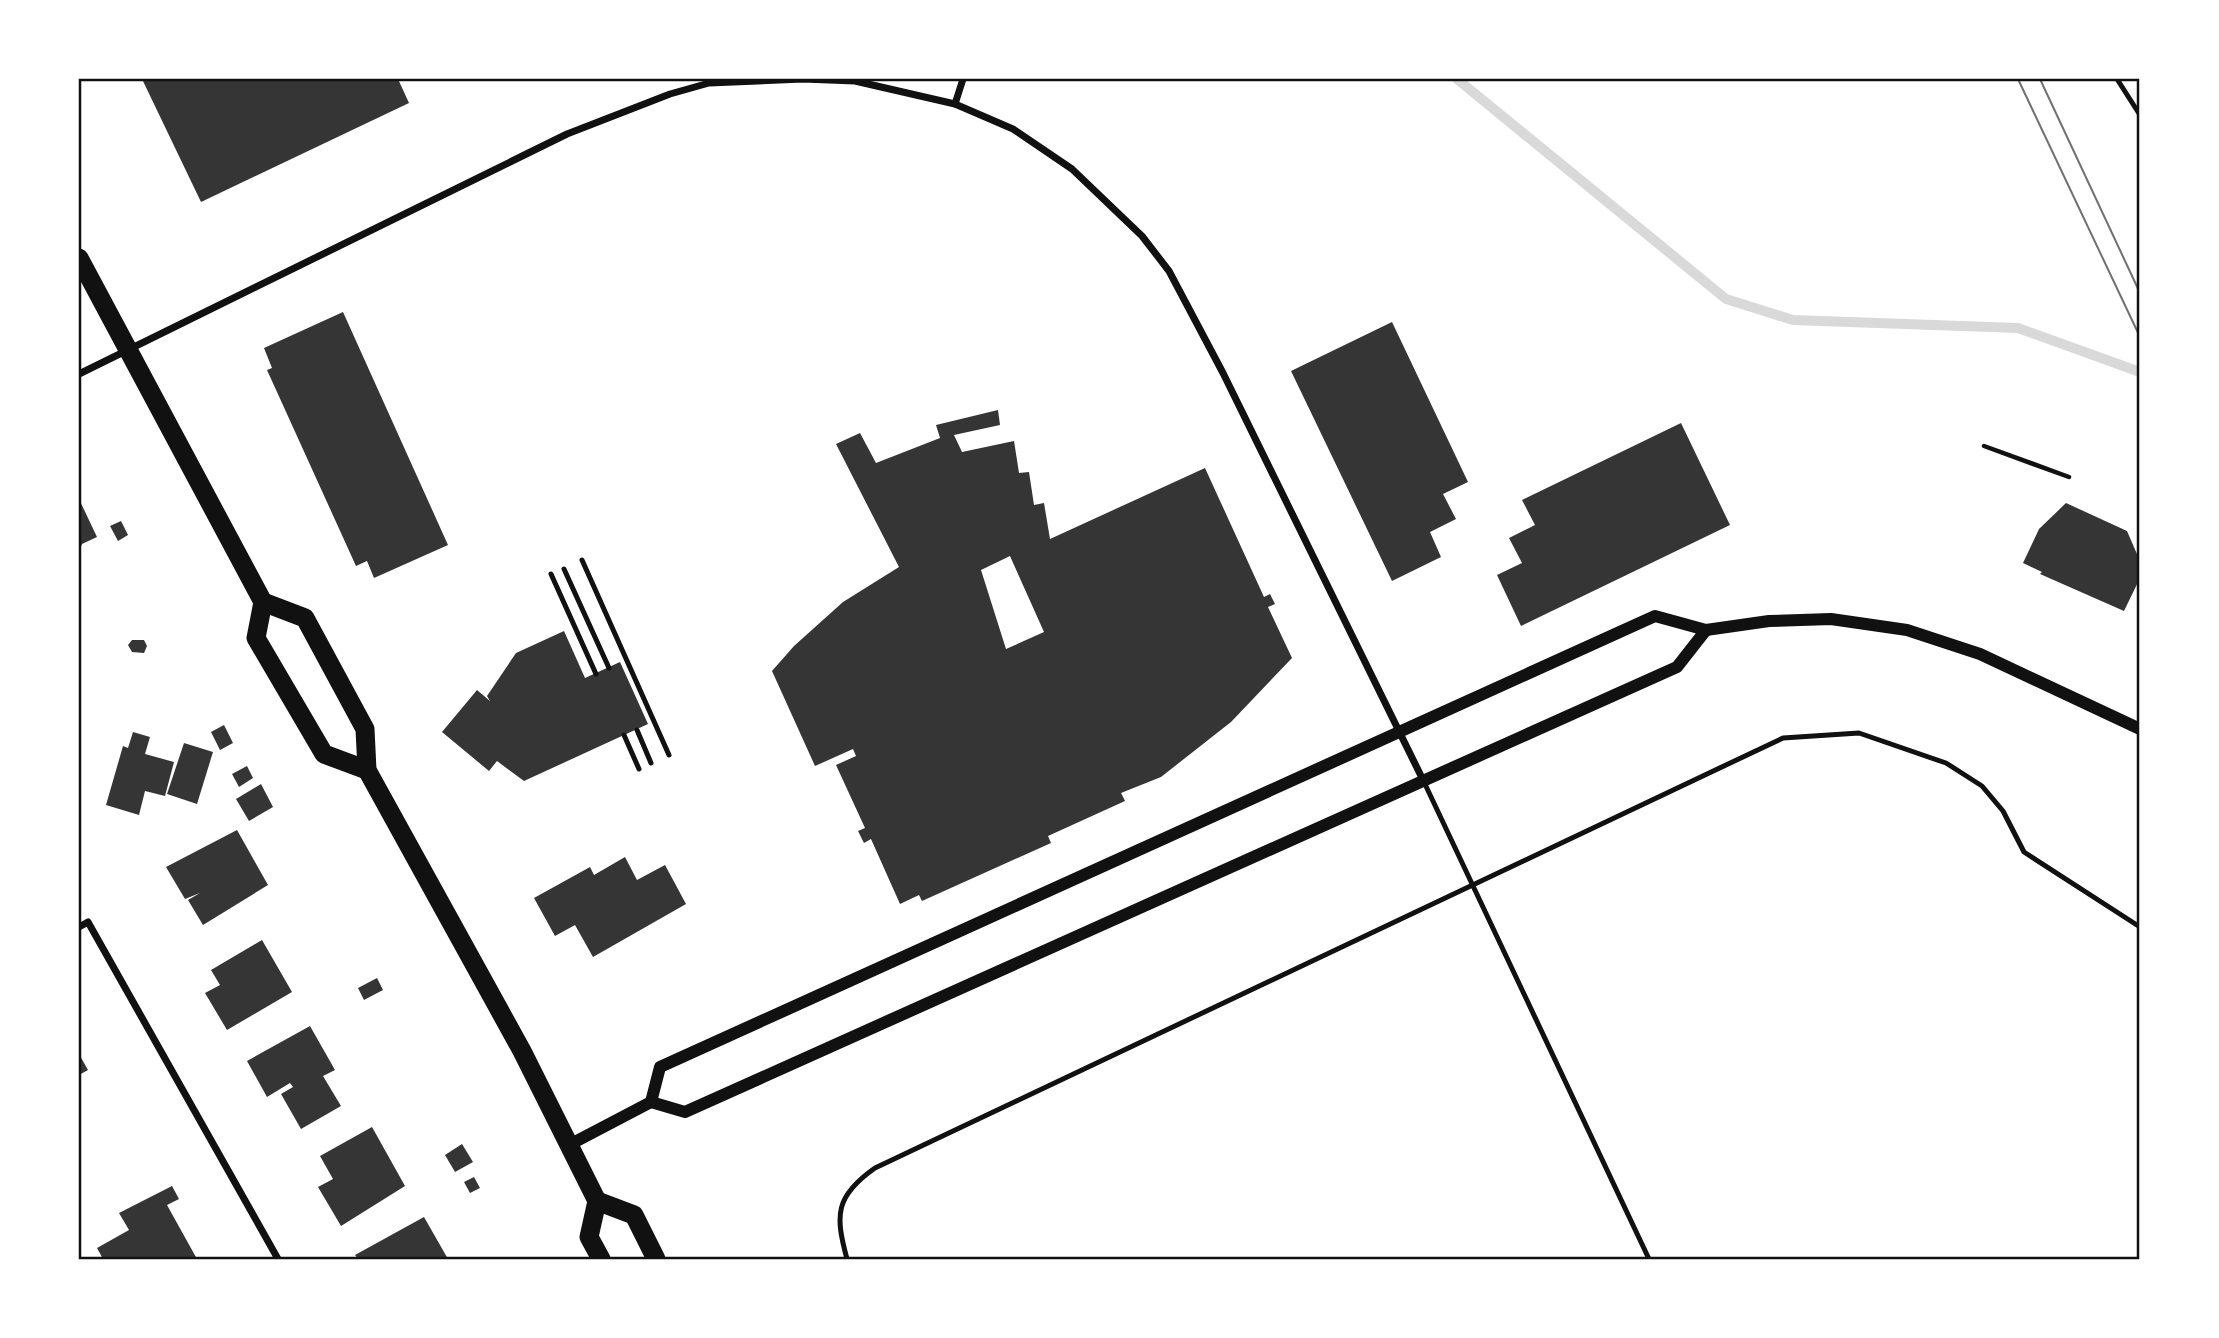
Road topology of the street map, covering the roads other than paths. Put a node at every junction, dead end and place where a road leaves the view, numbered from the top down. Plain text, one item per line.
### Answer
1 (963, 79) edge
2 (2117, 79) edge
3 (955, 104) junction
4 (2140, 115) edge
5 (79, 258) edge
6 (129, 348) junction
7 (79, 374) edge
8 (582, 560) dead end
9 (564, 569) dead end
10 (551, 574) dead end
11 (263, 602) junction
12 (1706, 630) junction
13 (608, 668) dead end
14 (596, 674) dead end
15 (2140, 729) edge
16 (637, 730) dead end
17 (1400, 733) junction
18 (624, 735) dead end
19 (669, 755) dead end
20 (651, 763) dead end
21 (639, 769) dead end
22 (367, 770) junction
23 (1424, 782) junction
24 (1471, 886) junction
25 (79, 927) edge
26 (2140, 927) edge
27 (651, 1102) junction
28 (569, 1145) junction
29 (597, 1201) junction
30 (278, 1259) edge
31 (601, 1259) edge
32 (656, 1259) edge
33 (847, 1259) edge
34 (1648, 1259) edge

1 - 3 street
2 - 4 lane
3 - 6 street
3 - 17 street
5 - 6 highway
6 - 7 street
6 - 11 highway
8 - 19 lane
9 - 13 lane
10 - 14 lane
11 - 22 highway
11 - 22 highway
12 - 15 street
12 - 17 street
12 - 23 street
16 - 20 lane
17 - 23 street
17 - 27 street
18 - 21 lane
22 - 28 highway
23 - 24 lane
23 - 27 street
24 - 26 lane
24 - 33 lane
24 - 34 lane
25 - 30 street
27 - 28 street
28 - 29 highway
29 - 31 highway
29 - 32 highway

